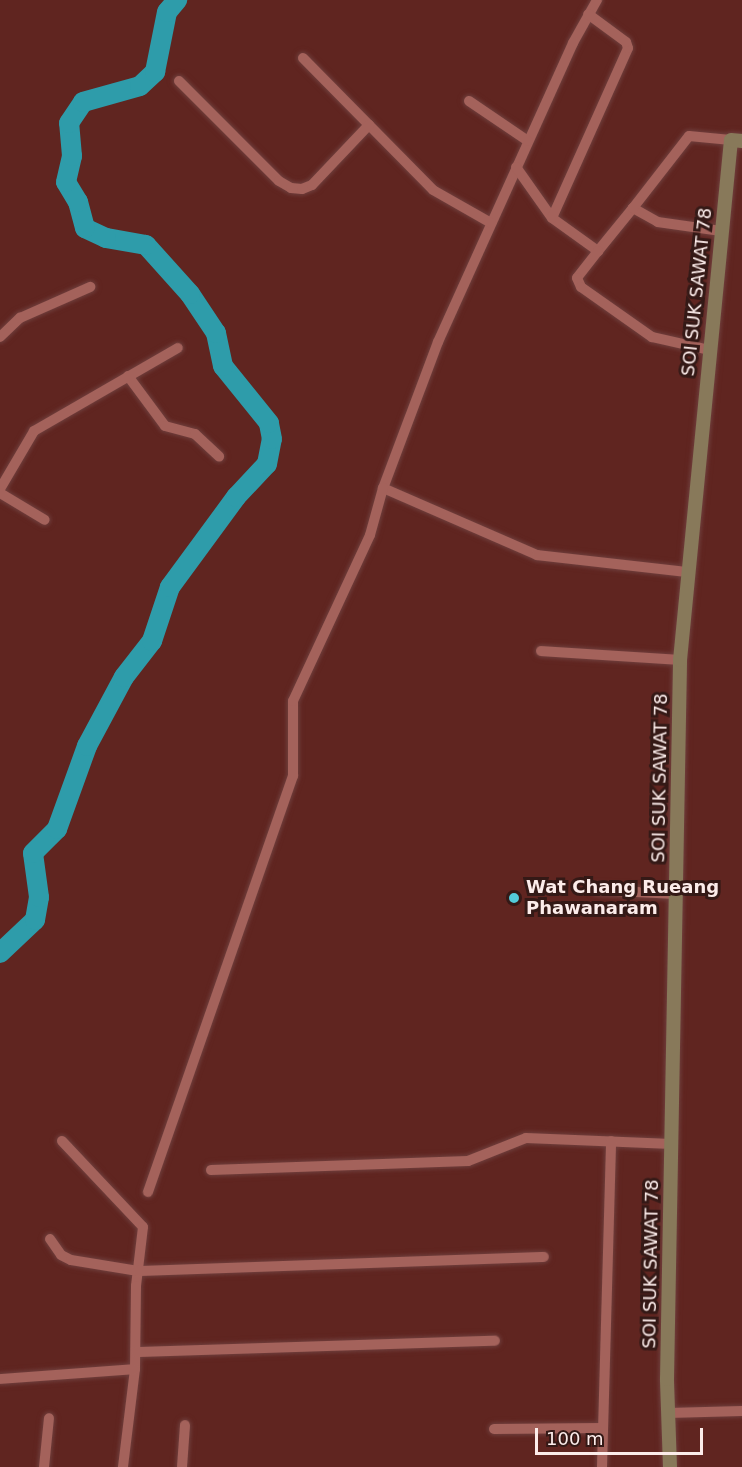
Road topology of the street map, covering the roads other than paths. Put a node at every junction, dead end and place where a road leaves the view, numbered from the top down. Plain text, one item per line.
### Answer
1 (597, 0) edge
2 (588, 14) junction
3 (303, 58) dead end
4 (179, 81) dead end
5 (470, 101) dead end
6 (369, 125) junction
7 (736, 140) edge
8 (528, 141) junction
9 (516, 167) junction
10 (633, 208) junction
11 (552, 218) junction
12 (491, 223) junction
13 (721, 231) junction
14 (598, 252) junction
15 (90, 287) dead end
16 (0, 338) edge
17 (178, 348) dead end
18 (709, 350) junction
19 (128, 376) junction
20 (219, 456) dead end
21 (383, 488) junction
22 (0, 491) edge
23 (45, 520) dead end
24 (686, 572) junction
25 (541, 651) dead end
26 (680, 660) junction
27 (597, 890) dead end
28 (676, 894) junction
29 (611, 1141) junction
30 (62, 1142) dead end
31 (672, 1144) junction
32 (211, 1170) dead end
33 (148, 1192) dead end
34 (50, 1239) dead end
35 (544, 1257) dead end
36 (138, 1271) junction
37 (495, 1341) dead end
38 (136, 1352) junction
39 (135, 1369) junction
40 (0, 1379) edge
41 (742, 1411) edge
42 (668, 1413) junction
43 (49, 1418) dead end
44 (185, 1425) dead end
45 (602, 1428) junction
46 (494, 1429) dead end
47 (44, 1467) edge
48 (123, 1467) edge
49 (182, 1467) edge
50 (602, 1467) edge
51 (670, 1467) edge

1 - 2 street
2 - 8 street
2 - 11 street
3 - 6 street
4 - 6 street
5 - 8 street
6 - 12 street
7 - 10 street
7 - 13 street, SOI SUK SAWAT 78
8 - 9 street
9 - 11 street
9 - 12 street
10 - 13 street
10 - 14 street
11 - 14 street
12 - 21 street
13 - 18 street, SOI SUK SAWAT 78
14 - 18 street
15 - 16 street
17 - 19 street
18 - 24 street, SOI SUK SAWAT 78
19 - 20 street
19 - 22 street
21 - 24 street
21 - 33 street
22 - 23 street
24 - 26 street, SOI SUK SAWAT 78
25 - 26 street
26 - 28 street, SOI SUK SAWAT 78
27 - 28 street
28 - 31 street, SOI SUK SAWAT 78
29 - 31 street
29 - 32 street
29 - 45 street
30 - 36 street
31 - 42 street, SOI SUK SAWAT 78
34 - 36 street
35 - 36 street
36 - 38 street
37 - 38 street
38 - 39 street
39 - 40 street
39 - 48 street
41 - 42 street
42 - 51 street, SOI SUK SAWAT 78
43 - 47 street
44 - 49 street
45 - 46 street
45 - 50 street

